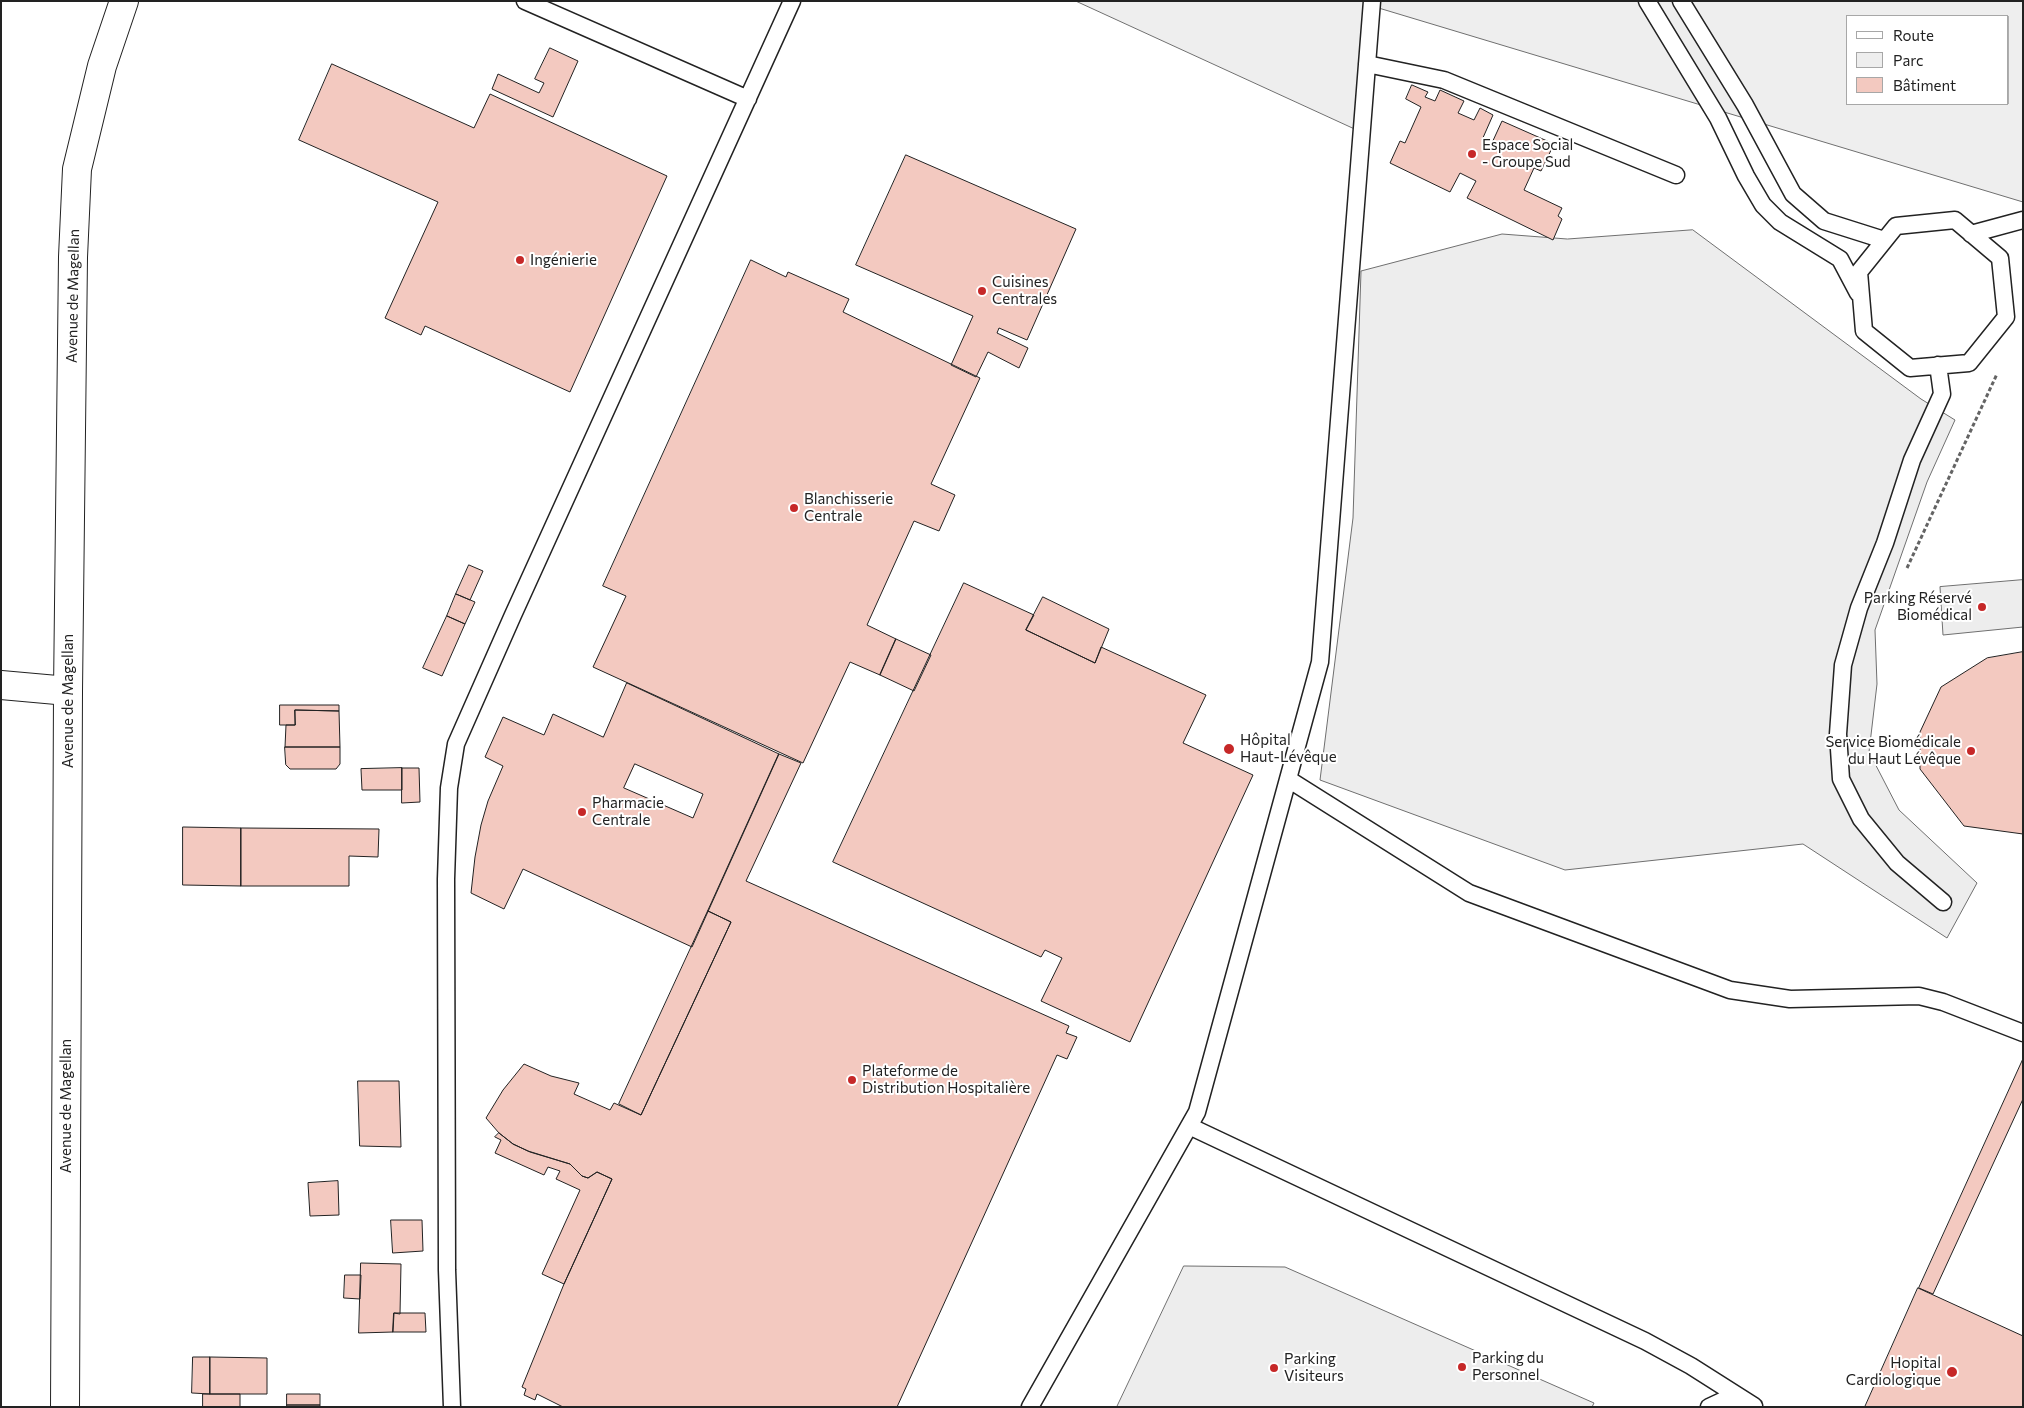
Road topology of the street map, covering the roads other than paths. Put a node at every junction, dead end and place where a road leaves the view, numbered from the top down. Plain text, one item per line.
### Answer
1 (124, 1) edge
2 (525, 1) edge
3 (792, 1) edge
4 (1372, 1) edge
5 (1647, 1) edge
6 (1681, 1) edge
7 (1367, 64) junction
8 (748, 99) junction
9 (1676, 175) dead end
10 (2023, 220) edge
11 (1971, 234) junction
12 (1884, 240) junction
13 (1861, 300) junction
14 (1938, 365) junction
15 (1, 685) edge
16 (68, 691) junction
17 (1288, 779) junction
18 (1943, 902) dead end
19 (2023, 1033) edge
20 (1189, 1126) junction
21 (1755, 1406) edge
22 (65, 1407) edge
23 (452, 1407) edge
24 (1030, 1407) edge
25 (1710, 1407) edge

1 - 16 street, Avenue de Magellan
2 - 8 lane
3 - 8 lane
4 - 7 lane
5 - 13 lane
6 - 12 lane
7 - 9 lane
7 - 17 lane
8 - 23 lane
10 - 11 lane
11 - 12 lane
11 - 14 lane
12 - 13 lane
13 - 14 lane
14 - 18 lane
15 - 16 street
16 - 22 street, Avenue de Magellan
17 - 19 lane
17 - 20 lane
20 - 21 lane
20 - 24 lane
21 - 25 lane

